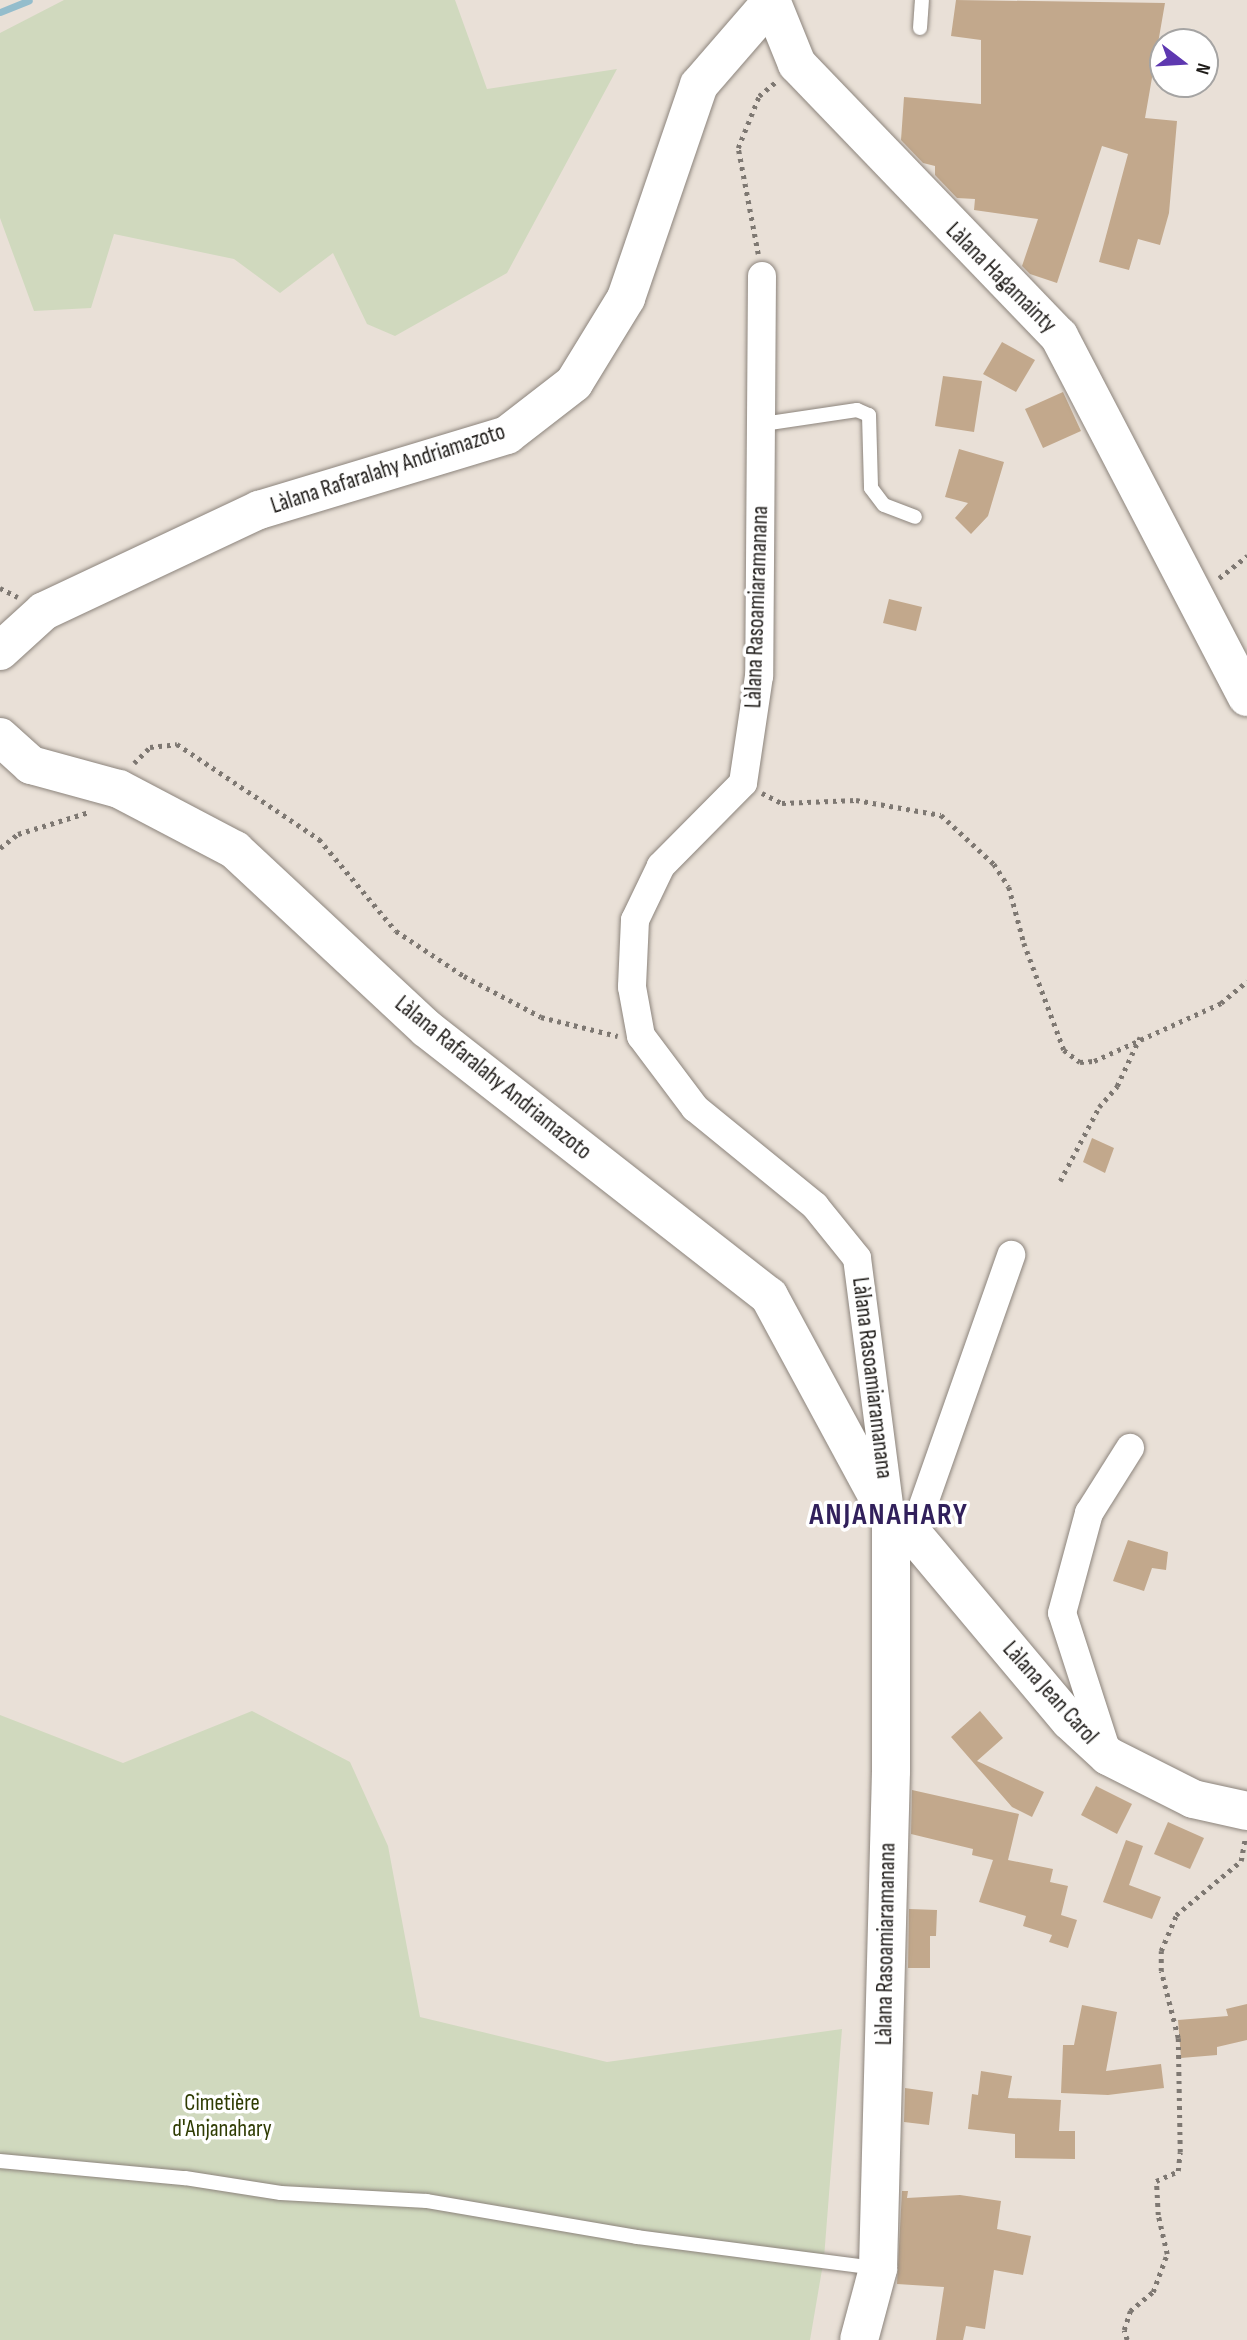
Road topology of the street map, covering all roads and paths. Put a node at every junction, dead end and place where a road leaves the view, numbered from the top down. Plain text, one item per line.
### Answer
1 (922, 0) edge
2 (771, 1) edge
3 (920, 28) dead end
4 (797, 64) junction
5 (762, 276) joint
6 (763, 424) junction
7 (915, 517) dead end
8 (1247, 556) edge
9 (1197, 597) junction
10 (0, 651) edge
11 (1247, 697) edge
12 (0, 737) edge
13 (743, 783) junction
14 (119, 789) junction
15 (0, 848) edge
16 (1247, 981) edge
17 (641, 1036) junction
18 (1140, 1036) junction
19 (1060, 1181) dead end
20 (1011, 1255) dead end
21 (1130, 1448) dead end
22 (902, 1528) junction
23 (1108, 1756) junction
24 (1246, 1821) edge
25 (0, 2161) edge
26 (878, 2269) junction
27 (859, 2340) edge
28 (1127, 2340) edge

1 - 3 lane
2 - 4 main road, Làlana Hagamainty
2 - 10 main road, Làlana Rafaralahy Andriamazoto
4 - 5 path
4 - 9 main road, Làlana Hagamainty
5 - 6 street, Làlana Rasoamiaramanana
6 - 7 lane
6 - 13 street, Làlana Rasoamiaramanana
8 - 9 path
9 - 11 main road, Làlana Hagamainty
12 - 14 main road, Làlana Rafaralahy Andriamazoto
13 - 17 street, Làlana Rasoamiaramanana
13 - 18 path
14 - 15 path
14 - 17 path
14 - 22 main road, Làlana Rafaralahy Andriamazoto
16 - 18 path
17 - 22 street, Làlana Rasoamiaramanana
18 - 19 path
20 - 22 street
21 - 23 street
22 - 23 main road, Làlana Jean Carol
22 - 26 main road, Làlana Rasoamiaramanana
23 - 24 main road, Làlana Jean Carol
24 - 28 path
25 - 26 lane
26 - 27 main road, Làlana Rasoamiaramanana

